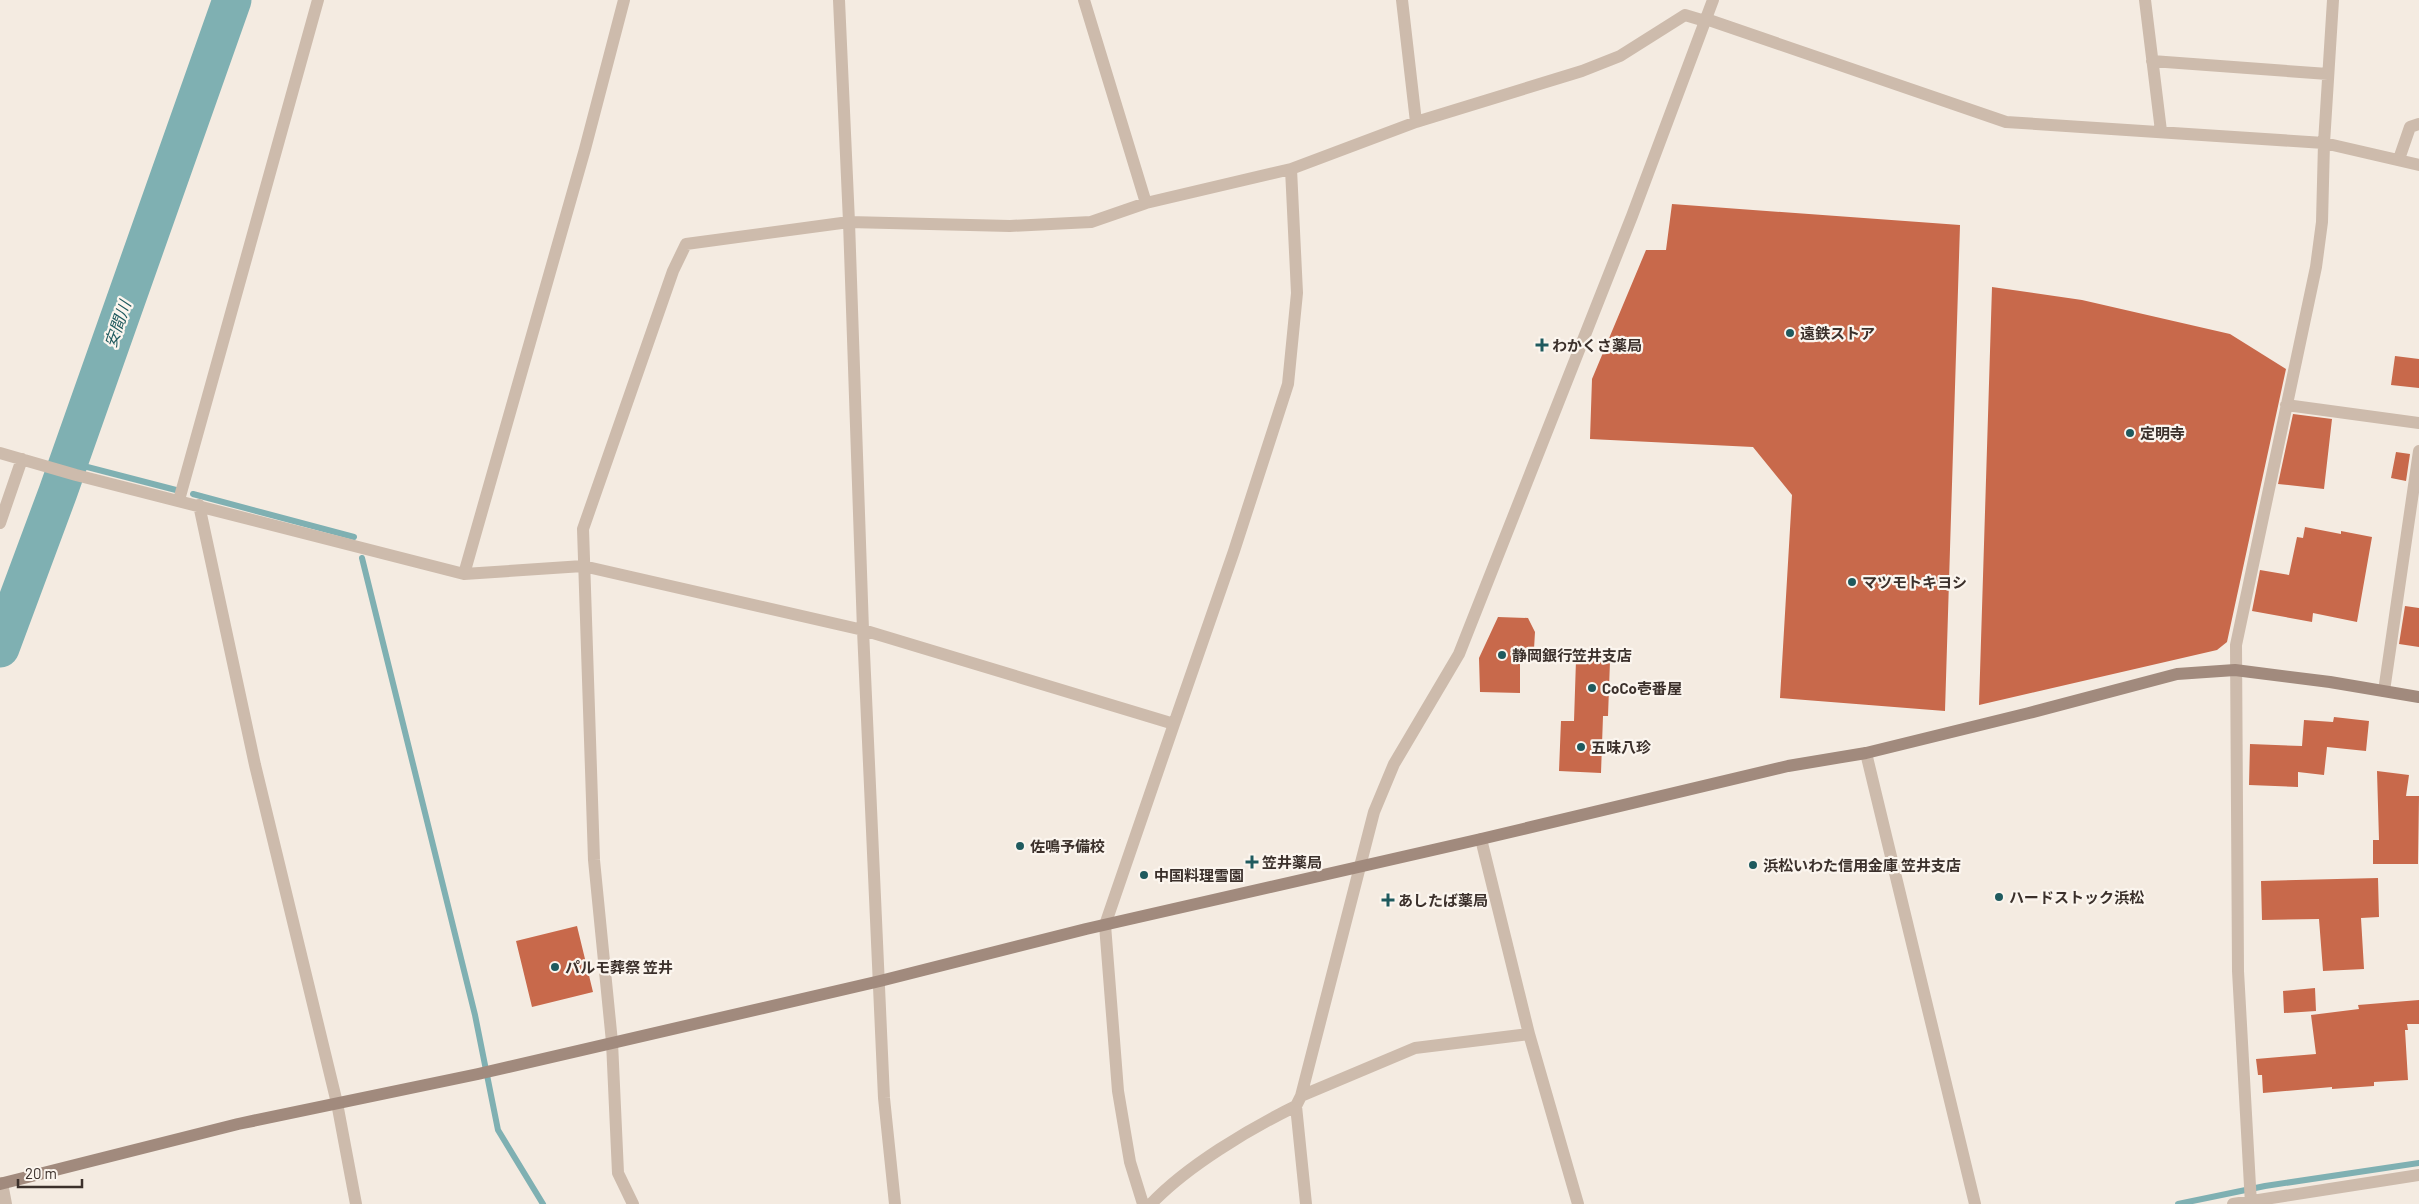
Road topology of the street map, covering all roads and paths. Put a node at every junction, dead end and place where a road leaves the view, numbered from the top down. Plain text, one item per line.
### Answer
1 (318, 0) edge
2 (624, 0) edge
3 (839, 0) edge
4 (1084, 0) edge
5 (1402, 0) edge
6 (1713, 0) edge
7 (2145, 0) edge
8 (2333, 0) edge
9 (1705, 20) junction
10 (2152, 61) junction
11 (2328, 74) junction
12 (1416, 122) junction
13 (2419, 124) edge
14 (2162, 131) junction
15 (2324, 143) junction
16 (2399, 159) junction
17 (2419, 165) edge
18 (1291, 169) junction
19 (1146, 203) junction
20 (849, 222) junction
21 (2286, 405) junction
22 (2419, 423) edge
23 (2419, 451) edge
24 (0, 453) edge
25 (22, 459) junction
26 (179, 500) junction
27 (199, 505) junction
28 (0, 523) edge
29 (583, 566) junction
30 (464, 574) junction
31 (863, 630) junction
32 (2235, 670) junction
33 (2384, 691) junction
34 (2419, 697) edge
35 (1174, 724) junction
36 (1866, 753) junction
37 (1480, 839) junction
38 (1359, 866) junction
39 (1105, 925) junction
40 (880, 981) junction
41 (1529, 1034) junction
42 (612, 1042) junction
43 (1299, 1101) junction
44 (337, 1103) junction
45 (2419, 1175) edge
46 (1, 1184) edge
47 (2251, 1202) edge
48 (6, 1204) edge
49 (356, 1204) edge
50 (633, 1204) edge
51 (895, 1204) edge
52 (1143, 1204) edge
53 (1152, 1204) edge
54 (1306, 1204) edge
55 (1578, 1204) edge
56 (1975, 1204) edge
57 (2233, 1204) edge

1 - 26 street
2 - 30 street
3 - 20 street
4 - 19 street
5 - 12 street
6 - 9 street
7 - 10 street
8 - 11 street
9 - 12 street
9 - 14 street
9 - 38 street
10 - 11 street
10 - 14 street
11 - 15 street
12 - 18 street
13 - 16 street
14 - 15 street
15 - 16 street
15 - 21 street
16 - 17 street
18 - 19 street
18 - 35 street
19 - 20 street
20 - 29 street
20 - 31 street
21 - 22 street
21 - 32 street
23 - 33 street
24 - 25 street
25 - 26 street
25 - 28 street
26 - 27 street
27 - 30 street
27 - 44 street
29 - 30 street
29 - 31 street
29 - 42 street
31 - 35 street
31 - 40 street
32 - 33 street
32 - 36 street
32 - 47 street
33 - 34 street
35 - 39 street
36 - 37 street
36 - 56 street
37 - 38 street
37 - 41 street
38 - 39 street
38 - 43 street
39 - 40 street
39 - 52 street
40 - 42 street
40 - 51 street
41 - 43 street
41 - 55 street
42 - 44 street
42 - 50 street
43 - 53 street
43 - 54 street
44 - 46 street
44 - 49 street
45 - 47 street
46 - 48 street
47 - 57 street

